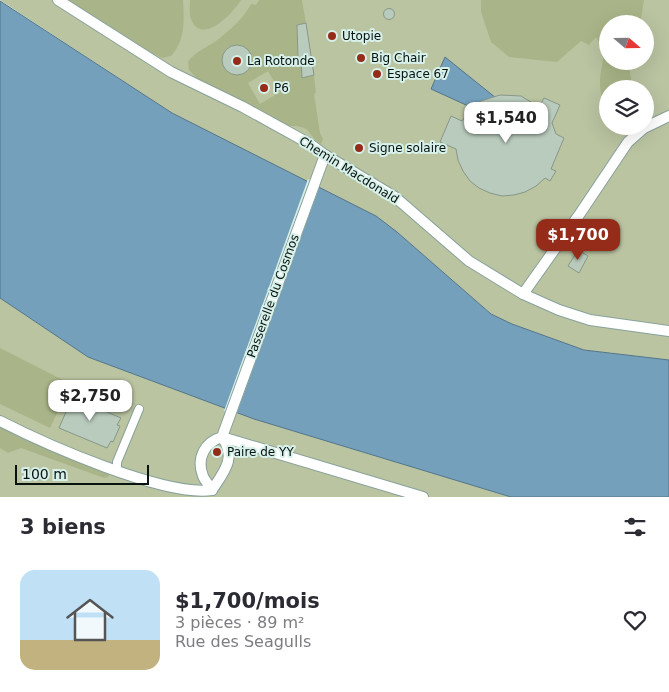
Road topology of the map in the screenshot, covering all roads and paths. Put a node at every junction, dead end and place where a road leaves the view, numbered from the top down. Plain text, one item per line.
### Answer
1 (58, 0) edge
2 (669, 116) edge
3 (325, 156) junction
4 (523, 294) junction
5 (669, 331) edge
6 (139, 409) dead end
7 (0, 420) edge
8 (222, 437) junction
9 (117, 471) junction
10 (211, 493) edge
11 (423, 497) edge

1 - 3 street, Chemin Macdonald
2 - 4 street
3 - 4 street, Chemin Macdonald
3 - 8 street, Passerelle du Cosmos
4 - 5 street, Chemin Macdonald
6 - 9 street
7 - 9 street
8 - 10 street
8 - 10 street
8 - 11 street
9 - 10 street

